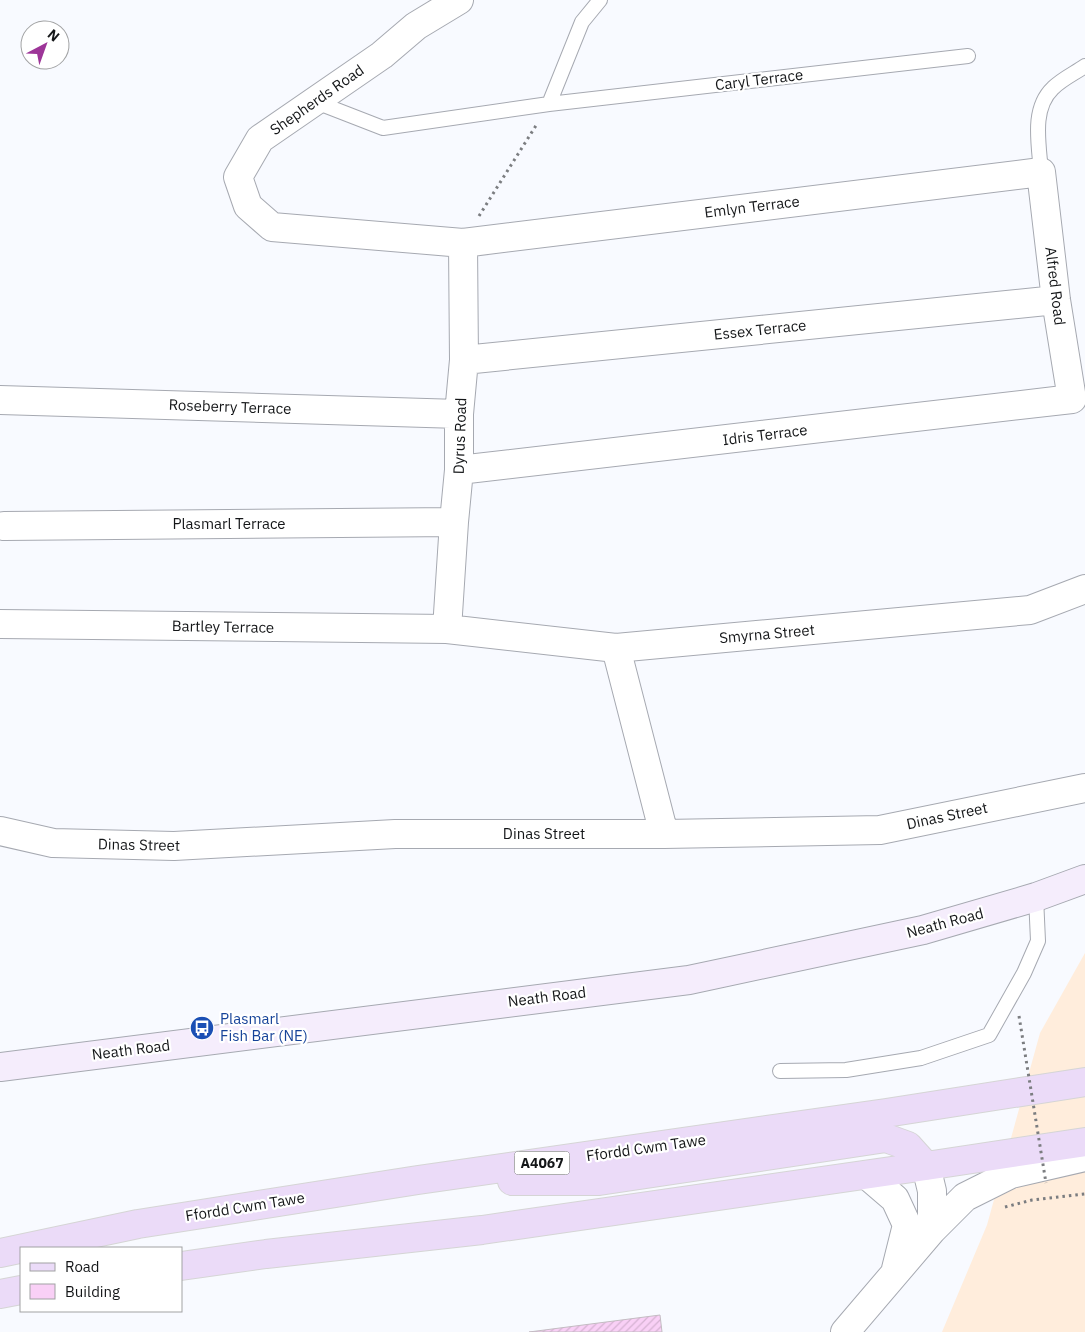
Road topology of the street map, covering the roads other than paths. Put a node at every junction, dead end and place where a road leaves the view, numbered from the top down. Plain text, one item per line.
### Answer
1 (460, 0) edge
2 (600, 0) edge
3 (968, 56) dead end
4 (1085, 66) edge
5 (316, 102) junction
6 (549, 104) junction
7 (1041, 172) junction
8 (272, 227) joint
9 (463, 243) junction
10 (1056, 300) junction
11 (464, 360) junction
12 (0, 400) edge
13 (1078, 400) edge
14 (459, 414) junction
15 (459, 470) junction
16 (454, 522) junction
17 (4, 526) dead end
18 (1085, 589) edge
19 (0, 624) edge
20 (447, 629) junction
21 (616, 648) junction
22 (1085, 788) edge
23 (0, 831) edge
24 (664, 834) junction
25 (1085, 879) edge
26 (1036, 897) junction
27 (0, 1067) edge
28 (780, 1071) dead end
29 (1085, 1082) edge
30 (1085, 1142) edge
31 (1085, 1157) edge
32 (926, 1166) junction
33 (867, 1175) junction
34 (418, 1180) junction
35 (932, 1230) junction
36 (29, 1247) edge
37 (20, 1249) edge
38 (0, 1253) edge
39 (182, 1266) edge
40 (894, 1275) junction
41 (20, 1290) edge
42 (0, 1294) edge
43 (845, 1332) edge

1 - 5 street, Shepherds Road
2 - 6 lane
3 - 6 lane, Caryl Terrace
4 - 7 lane
5 - 6 lane, Caryl Terrace
5 - 8 street, Shepherds Road
7 - 9 street, Emlyn Terrace
7 - 10 street, Alfred Road
8 - 9 street, Emlyn Terrace
9 - 11 street, Dyrus Road
10 - 11 street, Essex Terrace
10 - 13 street, Alfred Road
11 - 14 street, Dyrus Road
12 - 14 street, Roseberry Terrace
13 - 15 street, Idris Terrace
14 - 15 street, Dyrus Road
15 - 16 street, Dyrus Road
16 - 17 street, Plasmarl Terrace
16 - 20 street, Dyrus Road
18 - 21 street, Smyrna Street
19 - 20 street, Bartley Terrace
20 - 21 street, Smyrna Street
21 - 24 street
22 - 24 street, Dinas Street
23 - 24 street, Dinas Street
25 - 26 main road, Neath Road
26 - 27 main road, Neath Road
26 - 28 lane
29 - 34 main road, Ffordd Cwm Tawe / A4067
30 - 32 main road
31 - 35 street
32 - 33 main road
32 - 34 main road
32 - 35 street
33 - 39 main road
33 - 40 street
34 - 36 main road, Ffordd Cwm Tawe / A4067
35 - 40 street
37 - 38 main road, Ffordd Cwm Tawe / A4067
40 - 43 street
41 - 42 main road

